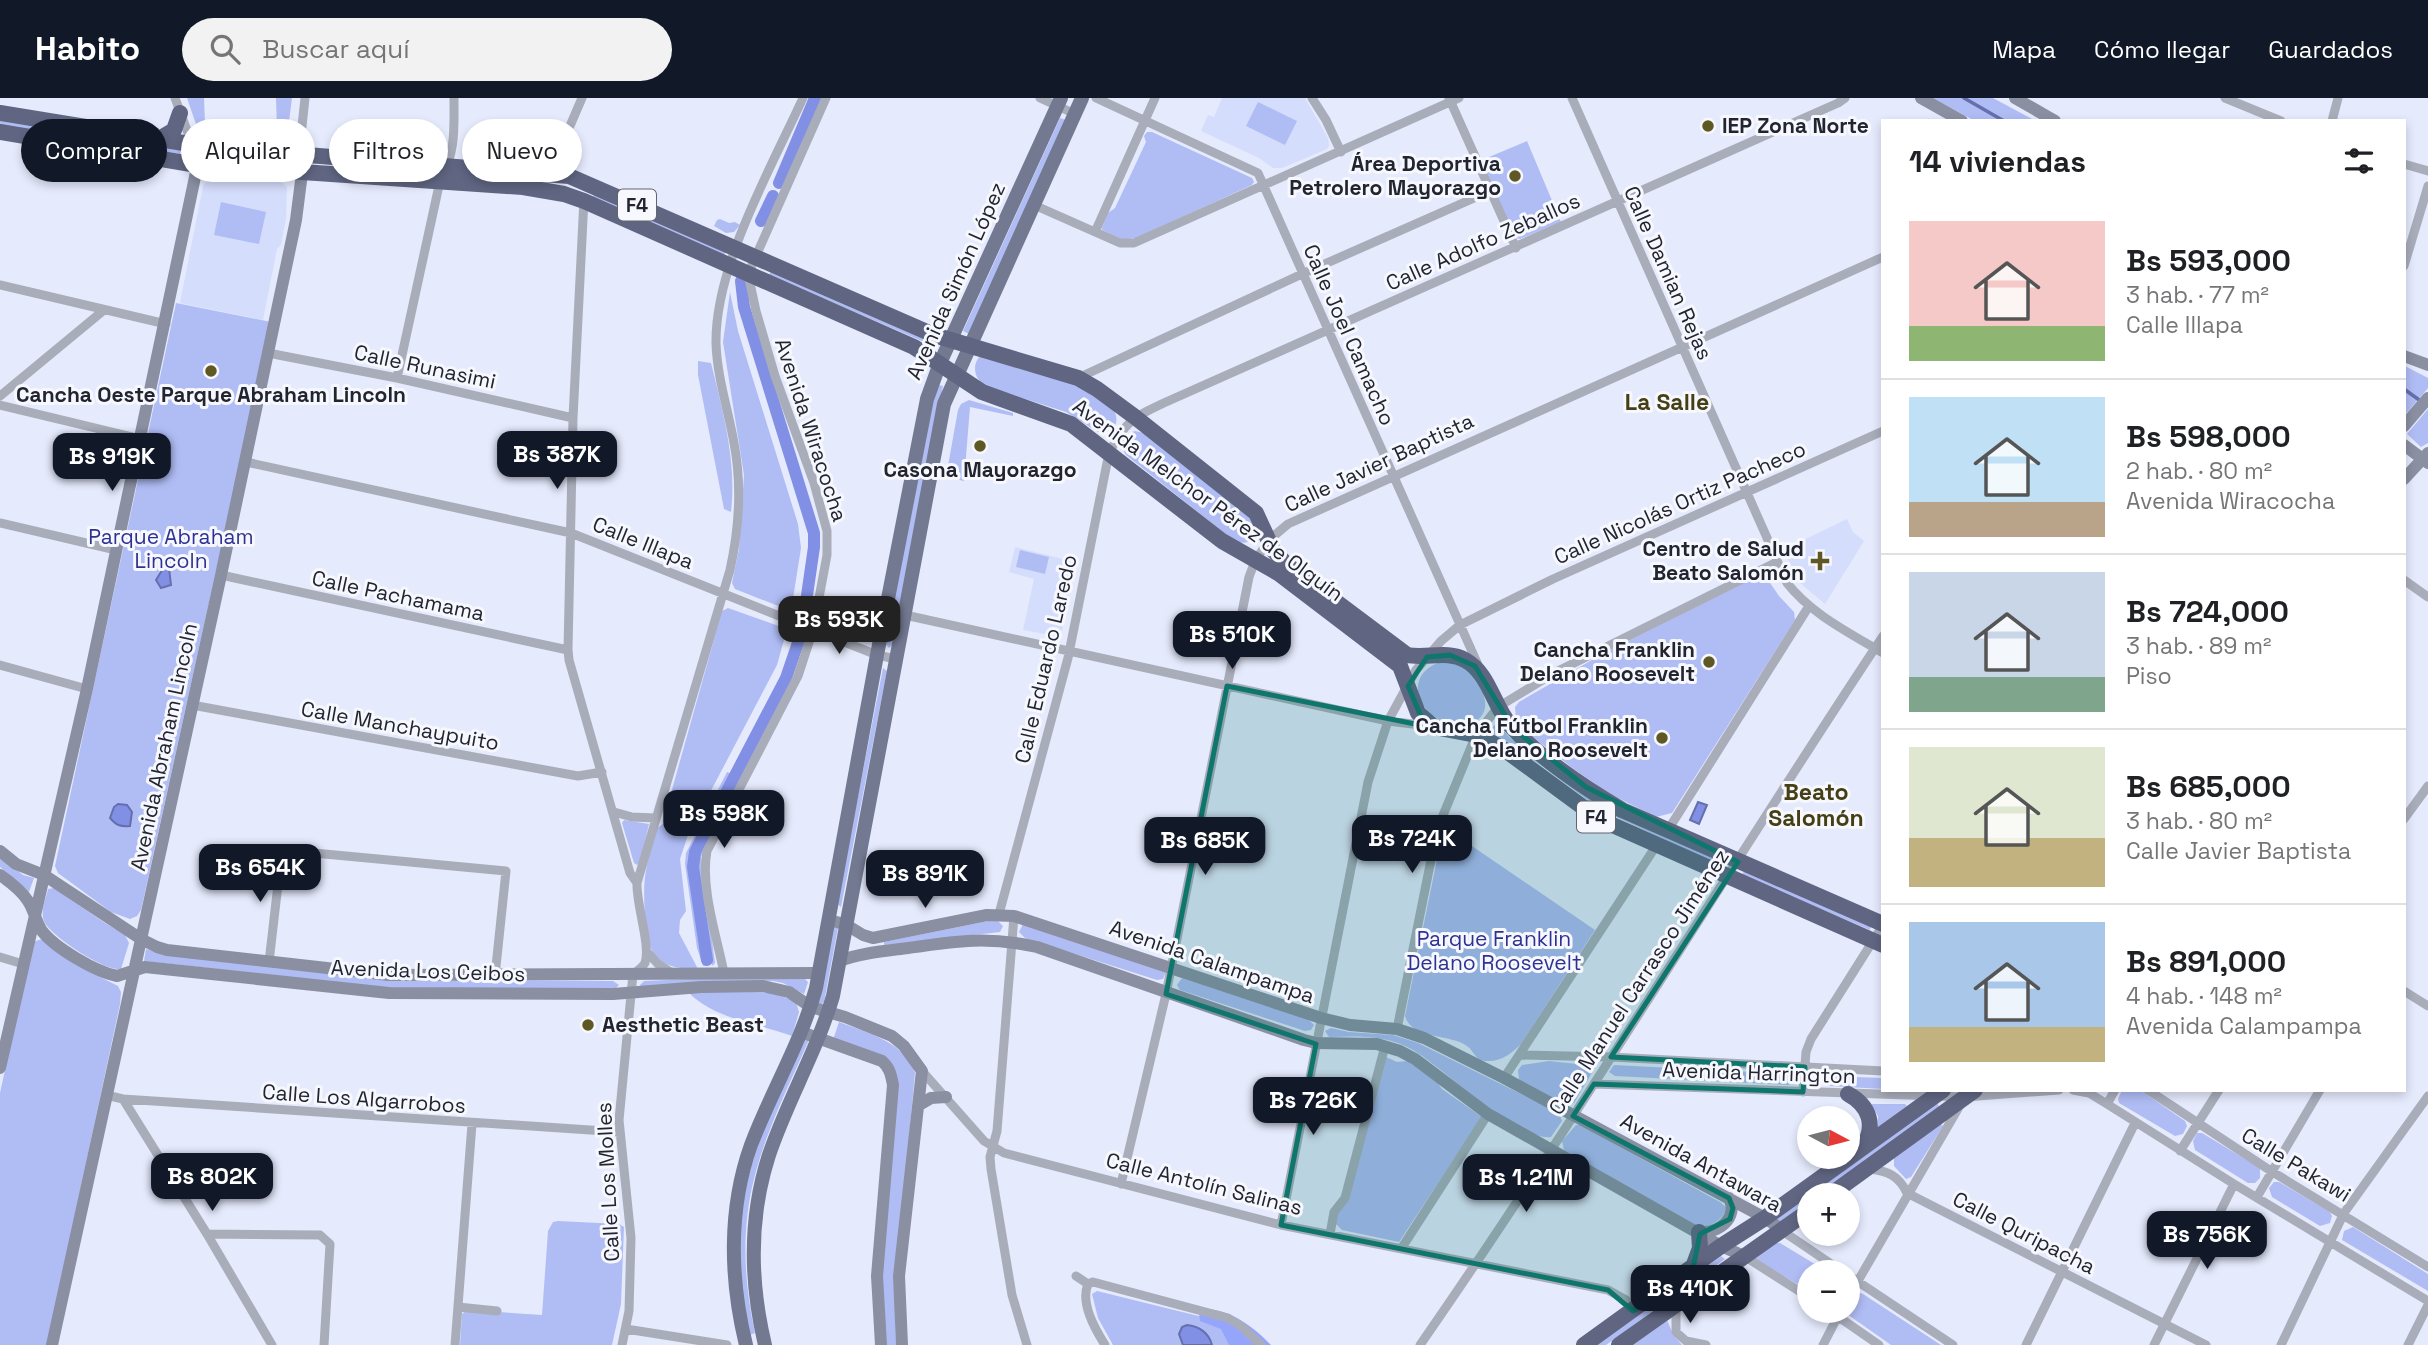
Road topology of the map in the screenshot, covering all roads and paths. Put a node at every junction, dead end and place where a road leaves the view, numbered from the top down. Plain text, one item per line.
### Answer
1 (305, 98) edge
2 (454, 98) edge
3 (582, 98) edge
4 (803, 98) edge
5 (826, 98) edge
6 (1040, 98) edge
7 (1082, 98) edge
8 (1096, 98) edge
9 (1155, 98) edge
10 (1312, 98) edge
11 (1572, 98) edge
12 (1845, 98) edge
13 (1921, 98) edge
14 (2015, 98) edge
15 (2225, 98) edge
16 (2338, 98) edge
17 (1453, 99) edge
18 (1059, 102) edge
19 (177, 106) edge
20 (0, 113) edge
21 (1074, 114) junction
22 (1948, 117) edge
23 (37, 119) edge
24 (302, 119) edge
25 (573, 119) edge
26 (2052, 119) edge
27 (2276, 119) edge
28 (2333, 119) edge
29 (1145, 121) junction
30 (0, 132) edge
31 (167, 134) edge
32 (1341, 152) junction
33 (315, 157) edge
34 (181, 162) edge
35 (449, 165) junction
36 (2406, 165) edge
37 (462, 166) edge
38 (2428, 171) edge
39 (582, 181) edge
40 (194, 182) edge
41 (301, 182) edge
42 (440, 182) edge
43 (448, 182) edge
44 (546, 182) edge
45 (590, 184) junction
46 (2428, 186) edge
47 (1263, 187) junction
48 (543, 189) junction
49 (1490, 191) junction
50 (584, 201) junction
51 (1616, 202) junction
52 (1034, 205) junction
53 (1095, 232) junction
54 (735, 248) junction
55 (1516, 248) junction
56 (755, 256) junction
57 (1881, 258) edge
58 (2406, 259) edge
59 (729, 266) junction
60 (748, 274) junction
61 (1302, 274) junction
62 (0, 285) edge
63 (104, 310) junction
64 (166, 324) junction
65 (1327, 330) junction
66 (952, 340) junction
67 (970, 345) junction
68 (1682, 347) junction
69 (268, 353) junction
70 (2406, 357) edge
71 (940, 363) junction
72 (2428, 365) edge
73 (956, 375) junction
74 (397, 378) junction
75 (1078, 378) junction
76 (0, 396) edge
77 (2428, 398) edge
78 (0, 405) edge
79 (1135, 416) junction
80 (573, 418) junction
81 (2406, 424) edge
82 (1881, 432) edge
83 (141, 439) junction
84 (2406, 446) edge
85 (1109, 453) junction
86 (2426, 458) edge
87 (246, 462) junction
88 (1393, 475) junction
89 (2406, 477) edge
90 (1746, 494) junction
91 (0, 523) edge
92 (571, 533) junction
93 (1269, 540) junction
94 (117, 550) junction
95 (1255, 561) junction
96 (1777, 562) junction
97 (221, 575) junction
98 (2406, 581) edge
99 (723, 594) junction
100 (2428, 597) edge
101 (1809, 606) junction
102 (905, 615) junction
103 (1460, 625) junction
104 (813, 630) junction
105 (568, 650) junction
106 (1879, 651) edge
107 (1069, 653) junction
108 (877, 655) junction
109 (1427, 657) junction
110 (896, 659) junction
111 (0, 665) edge
112 (1482, 675) junction
113 (1227, 686) junction
114 (1408, 686) junction
115 (87, 689) junction
116 (192, 705) junction
117 (1498, 707) junction
118 (1388, 721) junction
119 (1434, 727) junction
120 (1476, 735) junction
121 (602, 772) junction
122 (2428, 786) edge
123 (614, 812) junction
124 (2406, 815) edge
125 (656, 818) junction
126 (1668, 830) junction
127 (1656, 846) junction
128 (0, 852) edge
129 (1738, 862) junction
130 (0, 874) edge
131 (44, 875) junction
132 (1728, 877) junction
133 (636, 883) junction
134 (34, 914) junction
135 (999, 914) junction
136 (1014, 916) junction
137 (828, 920) junction
138 (845, 924) junction
139 (1881, 924) edge
140 (877, 938) junction
141 (141, 939) junction
142 (1011, 942) junction
143 (1878, 943) edge
144 (647, 952) junction
145 (880, 952) junction
146 (0, 957) edge
147 (839, 961) junction
148 (269, 962) junction
149 (23, 964) junction
150 (1172, 968) junction
151 (134, 970) junction
152 (724, 973) junction
153 (818, 973) junction
154 (633, 974) junction
155 (674, 974) junction
156 (495, 976) junction
157 (2406, 992) edge
158 (631, 994) junction
159 (1167, 994) junction
160 (2428, 1006) edge
161 (811, 1007) junction
162 (828, 1012) junction
163 (1321, 1018) junction
164 (1397, 1029) junction
165 (801, 1032) junction
166 (818, 1039) junction
167 (1316, 1043) junction
168 (1385, 1045) junction
169 (1519, 1055) junction
170 (1611, 1057) junction
171 (1805, 1067) junction
172 (0, 1068) edge
173 (922, 1071) junction
174 (1881, 1071) edge
175 (1504, 1078) junction
176 (1594, 1084) junction
177 (1803, 1092) junction
178 (2018, 1092) edge
179 (2084, 1092) edge
180 (2114, 1092) edge
181 (2151, 1092) edge
182 (2217, 1092) edge
183 (2319, 1092) edge
184 (1939, 1093) edge
185 (1970, 1093) edge
186 (1849, 1094) junction
187 (106, 1095) junction
188 (2428, 1096) edge
189 (946, 1097) junction
190 (123, 1099) junction
191 (2107, 1104) junction
192 (919, 1105) junction
193 (1488, 1114) junction
194 (1573, 1115) junction
195 (2135, 1123) junction
196 (472, 1124) junction
197 (2196, 1124) junction
198 (620, 1132) junction
199 (993, 1148) junction
200 (1552, 1148) junction
201 (1861, 1149) junction
202 (2180, 1151) junction
203 (1869, 1168) junction
204 (2271, 1171) junction
205 (1847, 1183) edge
206 (1121, 1184) junction
207 (2234, 1184) junction
208 (1907, 1193) junction
209 (2257, 1197) junction
210 (1729, 1198) junction
211 (2344, 1213) junction
212 (1765, 1218) junction
213 (1797, 1219) edge
214 (1281, 1225) junction
215 (1781, 1229) junction
216 (1699, 1232) junction
217 (207, 1234) junction
218 (1329, 1234) junction
219 (2330, 1241) junction
220 (1721, 1245) junction
221 (1401, 1249) junction
222 (1744, 1256) junction
223 (1826, 1260) edge
224 (1476, 1264) junction
225 (2428, 1267) edge
226 (1693, 1268) junction
227 (2062, 1273) junction
228 (1076, 1276) dead end
229 (1860, 1277) edge
230 (1088, 1284) junction
231 (1860, 1284) edge
232 (1797, 1290) edge
233 (2428, 1303) edge
234 (1676, 1304) junction
235 (458, 1307) junction
236 (497, 1311) dead end
237 (1633, 1311) junction
238 (1832, 1323) edge
239 (1850, 1323) edge
240 (2165, 1323) junction
241 (626, 1329) junction
242 (52, 1345) edge
243 (272, 1345) edge
244 (324, 1345) edge
245 (454, 1345) edge
246 (621, 1345) edge
247 (727, 1345) edge
248 (746, 1345) edge
249 (762, 1345) edge
250 (881, 1345) edge
251 (902, 1345) edge
252 (1027, 1345) edge
253 (1105, 1345) edge
254 (1261, 1345) edge
255 (1420, 1345) edge
256 (1584, 1345) edge
257 (1619, 1345) edge
258 (1706, 1345) edge
259 (1823, 1345) edge
260 (1879, 1345) edge
261 (1953, 1345) edge
262 (2026, 1345) edge
263 (2154, 1345) edge
264 (2206, 1345) edge
265 (2281, 1345) edge
266 (2408, 1345) edge

1 - 24 street
2 - 35 street
3 - 25 street
4 - 54 street
5 - 56 street
6 - 18 street
7 - 21 main road, Avenida Simón López
8 - 29 street, Calle Joel Camacho
9 - 29 street
10 - 32 street
11 - 51 street, Calle Damian Rejas
12 - 51 street, Calle Adolfo Zeballos
13 - 22 street
14 - 26 street
15 - 27 street
16 - 28 street
17 - 32 street
17 - 49 street
18 - 21 street
18 - 66 main road, Avenida Simón López
19 - 31 highway
20 - 23 highway, Avenida Melchor Pérez de Olguín / F4
21 - 52 main road, Avenida Simón López
29 - 47 street, Calle Joel Camacho
29 - 53 street
30 - 34 highway, Avenida Melchor Pérez de Olguín / F4
32 - 47 street
33 - 35 highway, Avenida Melchor Pérez de Olguín / F4
35 - 37 highway, Avenida Melchor Pérez de Olguín / F4
36 - 38 street
39 - 45 highway, Avenida Melchor Pérez de Olguín / F4
40 - 64 street
41 - 69 street, Avenida Abraham Lincoln
42 - 74 street
43 - 48 highway, Avenida Melchor Pérez de Olguín / F4
44 - 48 street
45 - 50 street
45 - 54 highway, Avenida Melchor Pérez de Olguín / F4
46 - 58 street
47 - 53 street
47 - 61 street, Calle Joel Camacho
48 - 50 highway, Avenida Melchor Pérez de Olguín / F4
49 - 55 street
49 - 61 street
50 - 59 highway, Avenida Melchor Pérez de Olguín / F4
50 - 80 street
51 - 55 street, Calle Adolfo Zeballos
51 - 68 street, Calle Damian Rejas
52 - 53 street
52 - 67 main road, Avenida Simón López
54 - 56 highway, Avenida Melchor Pérez de Olguín / F4
54 - 59 street
55 - 65 street, Calle Adolfo Zeballos
56 - 60 street
56 - 66 highway, Avenida Melchor Pérez de Olguín / F4
57 - 68 street, Calle Javier Baptista
59 - 60 highway, Avenida Melchor Pérez de Olguín / F4
59 - 99 street
60 - 71 highway, Avenida Melchor Pérez de Olguín / F4
60 - 104 street, Avenida Wiracocha
61 - 65 street, Calle Joel Camacho
61 - 75 street
62 - 63 street
63 - 64 street
63 - 76 street
64 - 83 street
65 - 79 street, Calle Adolfo Zeballos
65 - 88 street, Calle Joel Camacho
66 - 67 highway, Avenida Melchor Pérez de Olguín / F4
66 - 71 main road, Avenida Simón López
67 - 73 main road, Avenida Simón López
67 - 75 highway, Avenida Melchor Pérez de Olguín / F4
68 - 88 street, Calle Javier Baptista
68 - 90 street, Calle Damian Rejas
69 - 74 street, Calle Runasimi
69 - 87 street, Avenida Abraham Lincoln
70 - 72 street
71 - 73 highway, Avenida Melchor Pérez de Olguín / F4
71 - 108 main road, Avenida Simón López
73 - 85 highway, Avenida Melchor Pérez de Olguín / F4
73 - 102 main road, Avenida Simón López
74 - 80 street, Calle Runasimi
75 - 79 highway, Avenida Melchor Pérez de Olguín / F4
77 - 81 street
78 - 83 street
79 - 85 street, Calle Eduardo Laredo
79 - 93 highway, Avenida Melchor Pérez de Olguín / F4
80 - 92 street
82 - 90 street, Calle Nicolás Ortiz Pacheco
83 - 94 street
84 - 86 street
85 - 95 highway, Avenida Melchor Pérez de Olguín / F4
85 - 107 street, Calle Eduardo Laredo
86 - 89 street
87 - 92 street, Calle Illapa
87 - 97 street, Avenida Abraham Lincoln
88 - 93 street, Calle Javier Baptista
88 - 103 street, Calle Joel Camacho
90 - 96 street, Calle Damian Rejas
90 - 103 street, Calle Nicolás Ortiz Pacheco
91 - 94 street
92 - 99 street, Calle Illapa
92 - 105 street
93 - 95 street, Calle Javier Baptista
93 - 109 highway, Avenida Melchor Pérez de Olguín / F4
94 - 115 street
95 - 113 street, Calle Javier Baptista
95 - 114 highway, Avenida Melchor Pérez de Olguín / F4
96 - 101 street, Calle Damian Rejas
96 - 117 street
97 - 105 street, Calle Pachamama
97 - 116 street, Avenida Abraham Lincoln
98 - 100 street
99 - 104 street, Calle Illapa
99 - 125 street
101 - 106 street, Calle Damian Rejas
101 - 126 street
102 - 107 street
102 - 110 main road, Avenida Simón López
103 - 109 street, Calle Nicolás Ortiz Pacheco
103 - 112 street, Calle Joel Camacho
104 - 108 street, Calle Illapa
104 - 152 street, Avenida Wiracocha
105 - 121 street
106 - 129 street, Calle Manuel Carrasco Jiménez
107 - 113 street
107 - 135 street, Calle Eduardo Laredo
108 - 110 street, Calle Illapa
108 - 137 main road, Avenida Simón López
109 - 112 highway, F4
109 - 114 street, Calle Nicolás Ortiz Pacheco
110 - 138 main road, Avenida Simón López
111 - 115 street
112 - 117 highway, F4
113 - 118 street
113 - 150 street, Calle Javier Baptista
114 - 118 street, Calle Nicolás Ortiz Pacheco
114 - 119 highway, F4
115 - 131 street
116 - 121 street, Calle Manchaypuito
116 - 141 street, Avenida Abraham Lincoln
117 - 120 street
117 - 126 highway, F4
118 - 119 street
118 - 163 street, Calle Nicolás Ortiz Pacheco
119 - 120 highway, F4
120 - 127 highway, F4
120 - 164 street
121 - 123 street
122 - 124 street
123 - 125 street
123 - 133 street
125 - 133 street
126 - 129 highway, F4
127 - 132 highway, F4
127 - 169 street
128 - 131 street, Avenida Los Ceibos
129 - 132 street, Calle Manuel Carrasco Jiménez
129 - 139 highway, F4
130 - 134 street, Avenida Los Ceibos
131 - 134 street
131 - 141 street, Avenida Los Ceibos
132 - 143 highway, F4
132 - 170 street, Calle Manuel Carrasco Jiménez
133 - 144 street
134 - 149 street
134 - 151 street, Avenida Los Ceibos
135 - 136 street, Avenida Calampampa
135 - 140 street, Avenida Calampampa
136 - 142 street
136 - 150 street, Avenida Calampampa
137 - 138 street
137 - 153 main road, Avenida Simón López
138 - 140 street
138 - 147 main road, Avenida Simón López
140 - 145 street
141 - 148 street, Avenida Los Ceibos
141 - 151 street, Avenida Abraham Lincoln
142 - 145 street, Avenida Calampampa
142 - 159 street, Avenida Calampampa
142 - 199 street
143 - 171 street
144 - 154 street
144 - 155 street
145 - 147 street, Avenida Calampampa
146 - 149 street
147 - 162 main road, Avenida Simón López
148 - 156 street, Avenida Los Ceibos
148 - 156 street
149 - 172 street
150 - 159 street, Calle Javier Baptista
150 - 163 street, Avenida Calampampa
151 - 158 street, Avenida Los Ceibos
151 - 187 street, Avenida Abraham Lincoln
152 - 153 street, Avenida Los Ceibos
152 - 155 street, Avenida Los Ceibos
153 - 161 main road, Avenida Simón López
154 - 155 street, Avenida Los Ceibos
154 - 156 street, Avenida Los Ceibos
154 - 158 street, Calle Los Molles
157 - 160 street
158 - 161 street, Avenida Los Ceibos
158 - 198 street, Calle Los Molles
159 - 167 street, Avenida Calampampa
159 - 206 street, Calle Javier Baptista
161 - 162 street, Calle Antolín Salinas
161 - 165 main road, Avenida Simón López
162 - 166 main road, Avenida Simón López
162 - 173 street, Calle Antolín Salinas
163 - 164 street, Avenida Calampampa
163 - 167 street, Calle Nicolás Ortiz Pacheco
164 - 175 street, Avenida Calampampa
165 - 166 street
165 - 248 main road, Avenida Simón López
166 - 249 main road, Avenida Simón López
166 - 250 street
167 - 168 street, Avenida Calampampa
167 - 214 street, Calle Nicolás Ortiz Pacheco
168 - 193 street, Avenida Calampampa
168 - 218 street
169 - 170 street, Avenida Harrington
169 - 175 street
170 - 171 street, Avenida Harrington
170 - 176 street, Calle Manuel Carrasco Jiménez
171 - 174 street, Avenida Harrington
171 - 177 street
173 - 189 street, Calle Antolín Salinas
173 - 192 street
175 - 194 street, Avenida Calampampa
176 - 177 street, Avenida Harrington
176 - 194 street, Calle Manuel Carrasco Jiménez
177 - 186 street, Avenida Harrington
178 - 185 street, Avenida Harrington
179 - 191 street
180 - 191 street
181 - 197 street, Calle Pakawi
182 - 197 street
183 - 204 street
184 - 185 street, Avenida Harrington
184 - 186 street, Avenida Harrington
184 - 201 highway
185 - 203 highway
185 - 208 street
186 - 201 highway
187 - 190 street, Calle Los Algarrobos
187 - 242 street, Avenida Abraham Lincoln
188 - 211 street
189 - 192 street
189 - 199 street, Calle Antolín Salinas
190 - 196 street, Calle Los Algarrobos
190 - 217 street
191 - 195 street
192 - 251 street
193 - 200 street, Avenida Calampampa
193 - 221 street
194 - 200 street, Calle Manuel Carrasco Jiménez
194 - 210 street, Avenida Antawara
195 - 202 street
195 - 227 street
196 - 198 street, Calle Los Algarrobos
196 - 235 street
197 - 202 street
197 - 204 street, Calle Pakawi
198 - 241 street, Calle Los Molles
199 - 206 street, Calle Antolín Salinas
199 - 252 street
200 - 216 street
200 - 224 street, Calle Manuel Carrasco Jiménez
201 - 212 highway
202 - 207 street
203 - 205 highway
203 - 208 street, Calle Quripacha
204 - 209 street
204 - 211 street, Calle Pakawi
206 - 214 street, Calle Antolín Salinas
207 - 209 street
207 - 240 street
208 - 227 street, Calle Quripacha
208 - 229 street
209 - 219 street
210 - 212 street, Avenida Antawara
210 - 216 street
211 - 219 street
211 - 225 street, Calle Pakawi
212 - 215 street, Avenida Antawara
212 - 220 highway
213 - 215 highway
214 - 218 street, Calle Antolín Salinas
215 - 222 highway
215 - 223 street, Avenida Antawara
216 - 220 street
216 - 226 highway
217 - 243 street
217 - 244 street
218 - 221 street, Calle Antolín Salinas
219 - 233 street
219 - 265 street
220 - 222 street
220 - 226 highway
221 - 224 street, Calle Antolín Salinas
222 - 232 street
222 - 234 highway
224 - 237 street, Calle Antolín Salinas
224 - 255 street, Calle Manuel Carrasco Jiménez
226 - 237 highway
227 - 240 street, Calle Quripacha
227 - 262 street
228 - 230 street
230 - 253 street
230 - 254 street
231 - 261 street
233 - 266 street
234 - 257 highway
234 - 258 street
235 - 236 street
235 - 245 street
237 - 256 highway
238 - 259 street
239 - 260 street
240 - 263 street
240 - 264 street, Calle Quripacha
241 - 246 street, Calle Los Molles
241 - 247 street

